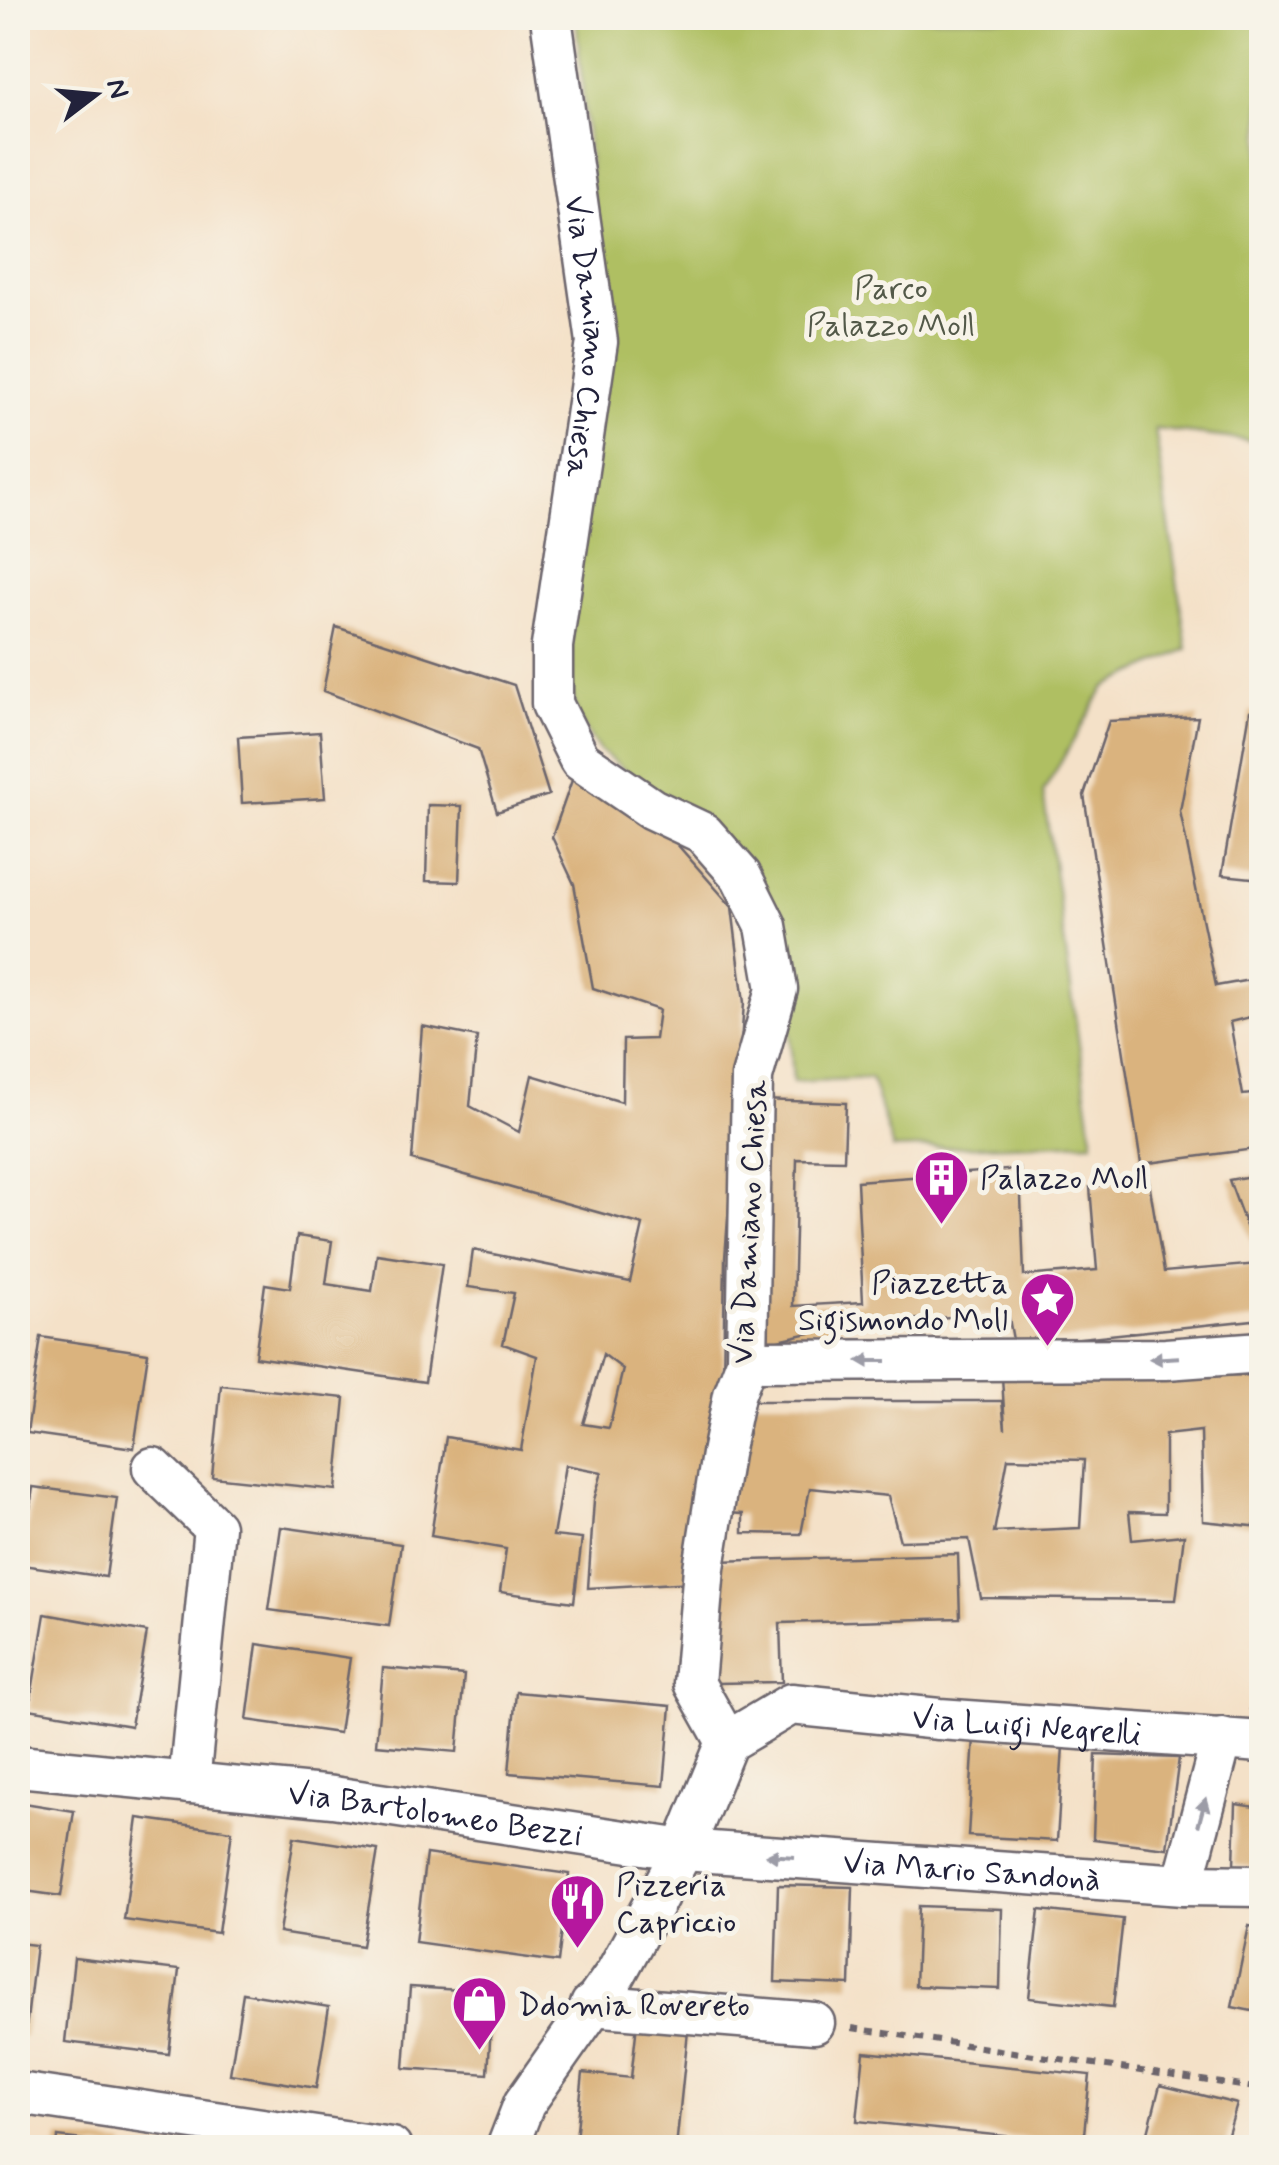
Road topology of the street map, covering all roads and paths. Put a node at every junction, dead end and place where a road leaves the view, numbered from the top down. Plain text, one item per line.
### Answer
1 (551, 18) edge
2 (1262, 1352) edge
3 (748, 1361) junction
4 (153, 1468) dead end
5 (1222, 1738) junction
6 (726, 1742) junction
7 (1262, 1742) edge
8 (18, 1766) edge
9 (189, 1782) junction
10 (682, 1850) junction
11 (1183, 1885) junction
12 (1262, 1886) edge
13 (591, 2005) junction
14 (814, 2023) joint
15 (1262, 2090) edge
16 (28, 2095) edge
17 (391, 2148) edge
18 (507, 2148) edge

1 - 3 street, Via Damiano Chiesa
2 -> 3 street
3 - 6 street, Via Damiano Chiesa
4 - 9 street
5 - 6 street, Via Luigi Negrelli
5 - 7 street, Via Luigi Negrelli
11 -> 5 street
6 - 10 street
8 - 9 street, Via Bartolomeo Bezzi
9 - 10 street, Via Bartolomeo Bezzi
11 -> 10 street, Via Mario Sandonà
10 - 13 street
11 - 12 street, Via Mario Sandonà
13 - 14 street
13 - 18 street
14 - 15 path
16 - 17 street

